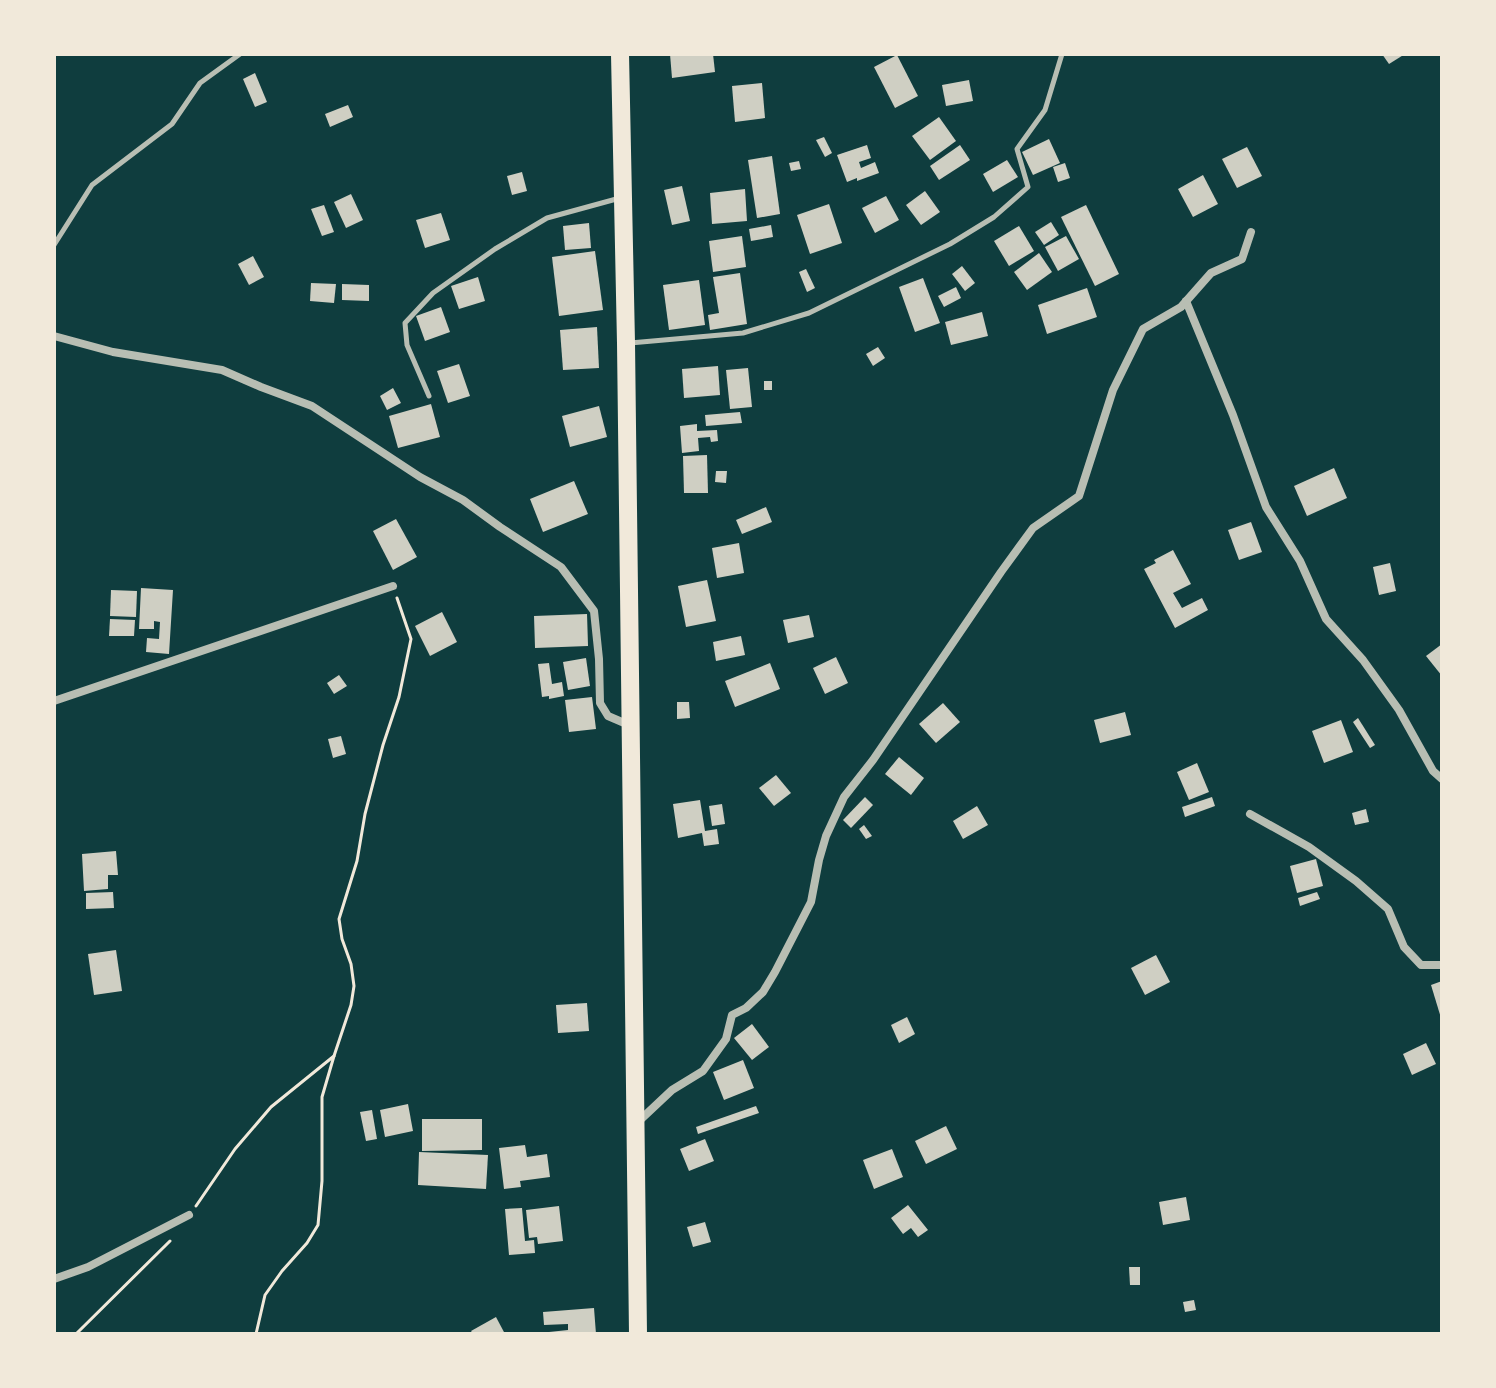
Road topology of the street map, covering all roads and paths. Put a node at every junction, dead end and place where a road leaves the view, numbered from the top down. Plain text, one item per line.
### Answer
1 (240, 54) edge
2 (620, 54) edge
3 (1062, 54) edge
4 (622, 197) junction
5 (1251, 232) dead end
6 (54, 245) edge
7 (1186, 301) junction
8 (54, 336) edge
9 (626, 343) junction
10 (429, 396) dead end
11 (393, 586) joint
12 (54, 701) edge
13 (630, 726) junction
14 (1442, 779) edge
15 (1250, 814) dead end
16 (1442, 965) edge
17 (334, 1056) junction
18 (636, 1125) junction
19 (189, 1215) junction
20 (54, 1279) edge
21 (76, 1334) edge
22 (256, 1334) edge
23 (638, 1334) edge

1 - 6 lane
2 - 4 highway
3 - 9 lane
4 - 9 highway
4 - 10 lane
5 - 7 street
7 - 14 street
7 - 18 street
8 - 13 street
9 - 13 highway
11 - 12 street
11 - 17 path
13 - 18 highway
15 - 16 street
17 - 19 path
17 - 22 path
18 - 23 highway
19 - 20 street
19 - 21 path

